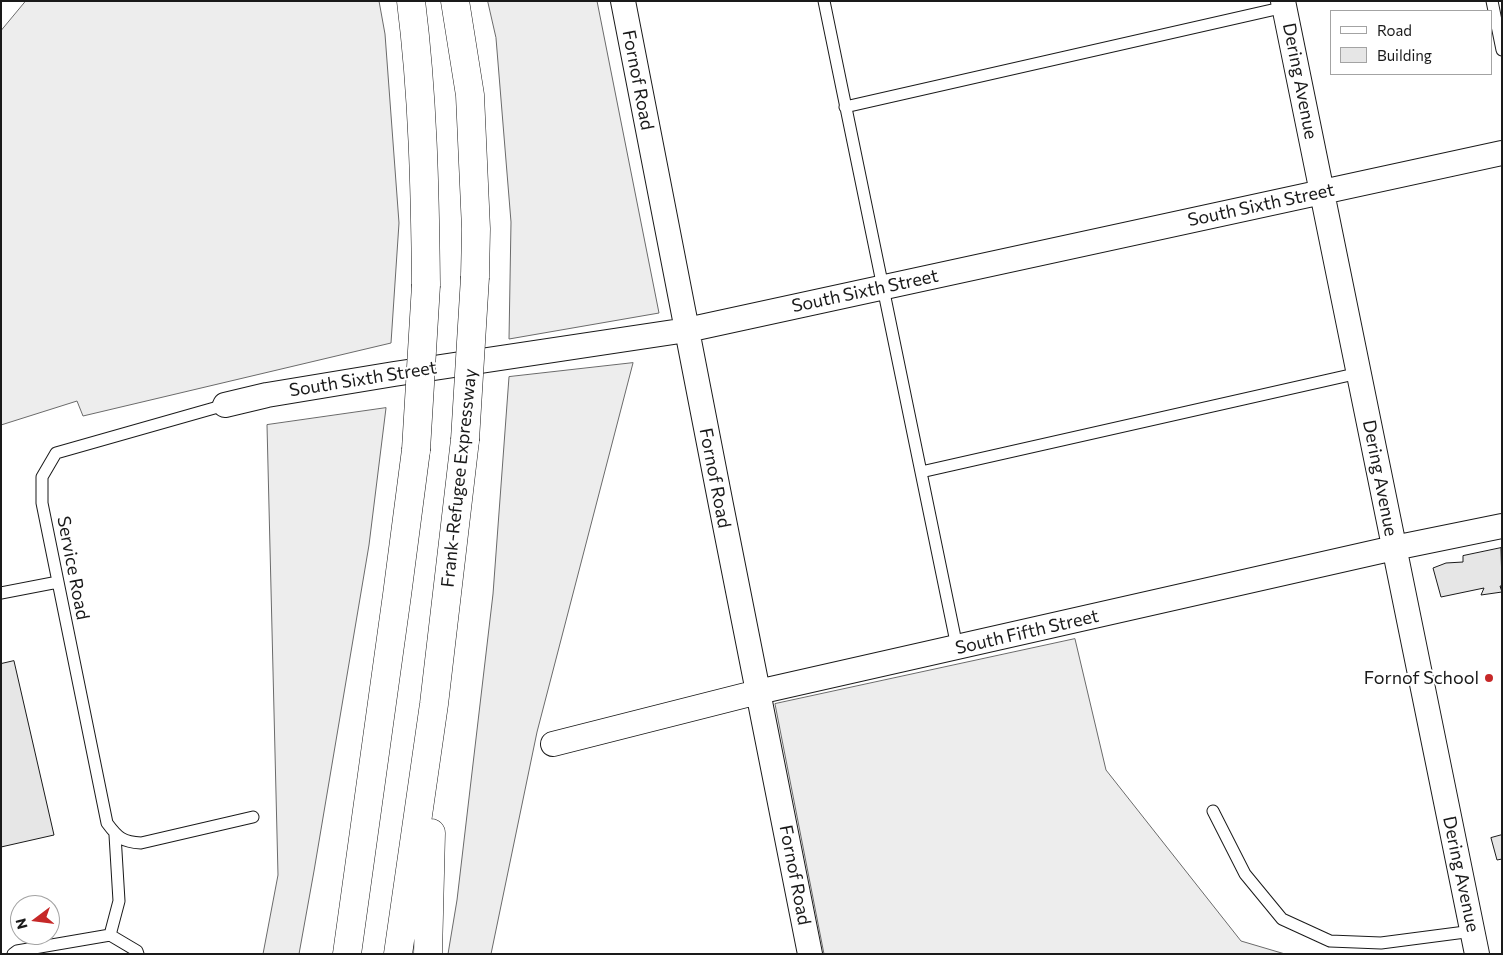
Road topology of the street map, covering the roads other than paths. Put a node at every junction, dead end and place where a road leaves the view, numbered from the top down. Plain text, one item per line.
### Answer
1 (411, 1) edge
2 (455, 1) edge
3 (623, 1) edge
4 (824, 1) edge
5 (1492, 1) edge
6 (1284, 4) edge
7 (1502, 50) edge
8 (845, 107) junction
9 (1502, 153) edge
10 (1322, 192) junction
11 (882, 287) junction
12 (686, 330) junction
13 (1359, 373) junction
14 (225, 405) joint
15 (921, 472) junction
16 (1502, 526) edge
17 (1394, 548) junction
18 (58, 582) junction
19 (1, 593) edge
20 (957, 647) junction
21 (758, 692) junction
22 (434, 704) junction
23 (553, 744) dead end
24 (1213, 811) dead end
25 (253, 817) dead end
26 (115, 835) junction
27 (110, 936) junction
28 (1475, 942) edge
29 (14, 954) edge
30 (138, 954) edge
31 (347, 954) edge
32 (398, 954) edge
33 (428, 954) edge
34 (810, 954) edge

1 - 31 highway, bridge
2 - 22 highway, Frank-Refugee Expressway, bridge
3 - 12 street, Fornof Road
4 - 8 lane
5 - 7 lane
6 - 8 lane
6 - 10 street, Dering Avenue
8 - 11 lane
9 - 10 street, South Sixth Street
10 - 11 street, South Sixth Street
10 - 13 street, Dering Avenue
11 - 12 street, South Sixth Street
11 - 15 lane
12 - 14 street, South Sixth Street
12 - 21 street, Fornof Road
13 - 15 lane
13 - 17 street, Dering Avenue
14 - 18 lane, Service Road
15 - 20 lane
16 - 17 street, South Fifth Street
17 - 20 street, South Fifth Street
17 - 28 street, Dering Avenue
18 - 19 lane
18 - 26 lane, Service Road
20 - 21 street, South Fifth Street
21 - 23 street, South Fifth Street
21 - 34 street, Fornof Road
22 - 32 highway, Frank-Refugee Expressway
22 - 33 highway
24 - 28 lane
25 - 26 lane
26 - 27 lane
27 - 29 lane
27 - 30 lane

